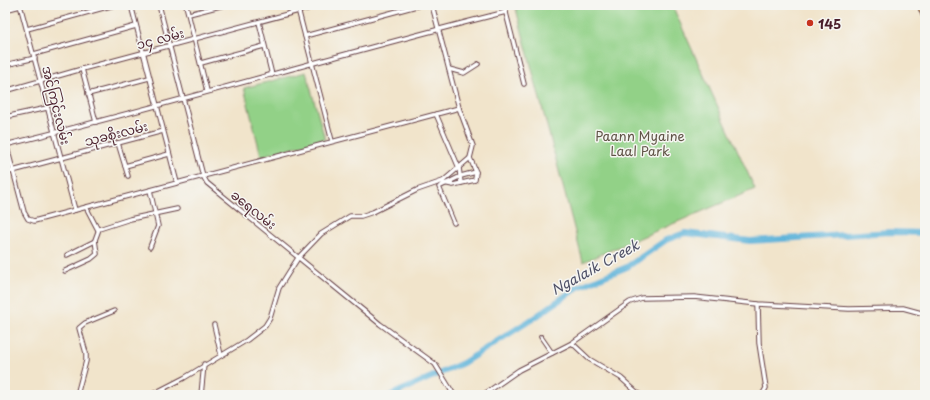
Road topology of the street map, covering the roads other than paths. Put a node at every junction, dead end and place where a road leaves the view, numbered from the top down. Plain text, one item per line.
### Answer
1 (91, 5) edge
2 (114, 5) edge
3 (131, 5) edge
4 (159, 5) edge
5 (186, 5) edge
6 (224, 5) edge
7 (297, 5) edge
8 (321, 5) edge
9 (420, 5) edge
10 (432, 5) edge
11 (504, 5) edge
12 (921, 5) edge
13 (20, 6) edge
14 (404, 7) edge
15 (5, 10) edge
16 (92, 10) junction
17 (298, 12) junction
18 (506, 12) junction
19 (189, 14) junction
20 (925, 15) edge
21 (259, 22) junction
22 (136, 26) junction
23 (27, 29) junction
24 (438, 29) junction
25 (305, 36) junction
26 (194, 39) junction
27 (169, 46) junction
28 (264, 46) junction
29 (143, 52) junction
30 (35, 56) junction
31 (201, 63) junction
32 (312, 63) junction
33 (478, 64) dead end
34 (5, 65) edge
35 (82, 69) junction
36 (449, 69) junction
37 (272, 75) junction
38 (149, 78) junction
39 (40, 81) junction
40 (524, 84) dead end
41 (207, 91) junction
42 (5, 92) edge
43 (88, 94) junction
44 (182, 98) junction
45 (156, 105) junction
46 (47, 108) junction
47 (459, 108) junction
48 (436, 114) junction
49 (5, 117) edge
50 (96, 122) junction
51 (163, 131) junction
52 (54, 133) junction
53 (332, 141) junction
54 (118, 143) junction
55 (5, 144) edge
56 (170, 154) junction
57 (60, 158) junction
58 (470, 158) junction
59 (125, 166) junction
60 (459, 168) junction
61 (13, 171) junction
62 (476, 172) junction
63 (5, 173) edge
64 (128, 176) dead end
65 (203, 176) junction
66 (461, 176) junction
67 (443, 182) junction
68 (177, 183) junction
69 (461, 183) junction
70 (150, 190) junction
71 (86, 207) junction
72 (177, 209) dead end
73 (75, 210) junction
74 (155, 214) junction
75 (454, 223) dead end
76 (98, 230) junction
77 (95, 241) junction
78 (150, 247) dead end
79 (67, 255) dead end
80 (298, 258) junction
81 (65, 271) dead end
82 (758, 304) junction
83 (114, 311) dead end
84 (925, 314) edge
85 (214, 325) dead end
86 (541, 337) dead end
87 (572, 343) junction
88 (552, 353) junction
89 (221, 355) junction
90 (204, 364) junction
91 (165, 389) junction
92 (766, 390) junction
93 (53, 392) dead end
94 (77, 394) edge
95 (151, 395) edge
96 (164, 395) edge
97 (201, 395) edge
98 (454, 395) edge
99 (483, 395) edge
100 (640, 395) edge
101 (762, 395) edge
102 (768, 395) edge

1 - 16 street
2 - 16 street
3 - 22 street
4 - 27 street, ခရေလမ်း
5 - 19 street
6 - 19 street
7 - 17 street
8 - 17 street, ၁၄ လမ်း
9 - 14 street
10 - 24 street
11 - 18 street
12 - 20 highway
13 - 15 street
13 - 23 street, အင်ကြင်းလမ်း
14 - 25 street
16 - 23 street
17 - 21 street, ၁၄ လမ်း
17 - 25 street
18 - 24 street
18 - 40 street
19 - 26 street
21 - 26 street, ၁၄ လမ်း
21 - 28 street
22 - 29 street
22 - 30 street
23 - 30 street, အင်ကြင်းလမ်း
24 - 32 street
24 - 36 street
25 - 32 street
26 - 27 street, ၁၄ လမ်း
26 - 31 street
27 - 29 street, ၁၄ လမ်း
27 - 44 street, ခရေလမ်း
28 - 31 street
28 - 37 street
29 - 35 street, ၁၄ လမ်း
29 - 38 street
30 - 34 street
30 - 39 street, အင်ကြင်းလမ်း
31 - 41 street
32 - 37 street
32 - 53 street
33 - 36 street
35 - 39 street, ၁၄ လမ်း
35 - 43 street
36 - 47 street
37 - 41 street
38 - 43 street
38 - 45 street
39 - 42 street, ၁၄ လမ်း
39 - 46 street, အင်ကြင်းလမ်း
41 - 44 street
43 - 50 street
44 - 45 street
44 - 65 street, ခရေလမ်း
45 - 50 street
45 - 51 street
46 - 49 street
46 - 52 street, အင်ကြင်းလမ်း
47 - 48 street
47 - 58 street
48 - 53 street
48 - 60 street
50 - 52 street
51 - 54 street, သုခစိုးလမ်း
51 - 56 street
52 - 55 street
52 - 57 street, အင်ကြင်းလမ်း
53 - 65 street
54 - 57 street, သုခစိုးလမ်း
54 - 59 street
55 - 61 street
56 - 59 street
56 - 68 street
57 - 61 street, သုခစိုးလမ်း
57 - 73 street, အင်ကြင်းလမ်း
58 - 60 street
58 - 62 street
59 - 64 street
60 - 66 street
60 - 67 street
61 - 63 street, သုခစိုးလမ်း
61 - 73 street
62 - 66 street
62 - 69 street
65 - 68 street
65 - 80 street, ခရေလမ်း
66 - 67 street
66 - 69 street
67 - 69 street
67 - 75 street
67 - 80 street
68 - 70 street
70 - 71 street
70 - 74 street
71 - 73 street
71 - 76 street
72 - 74 street
74 - 76 street
74 - 78 street
76 - 77 street
77 - 79 street
77 - 81 street
80 - 89 street
80 - 98 street, ခရေလမ်း
82 - 84 street
82 - 87 street
82 - 92 street
83 - 94 street
85 - 89 street
86 - 88 street
87 - 88 street
87 - 100 street
88 - 99 street
89 - 90 street
90 - 91 street
90 - 97 street
91 - 95 street
91 - 96 street
92 - 101 street
92 - 102 street
93 - 94 street

